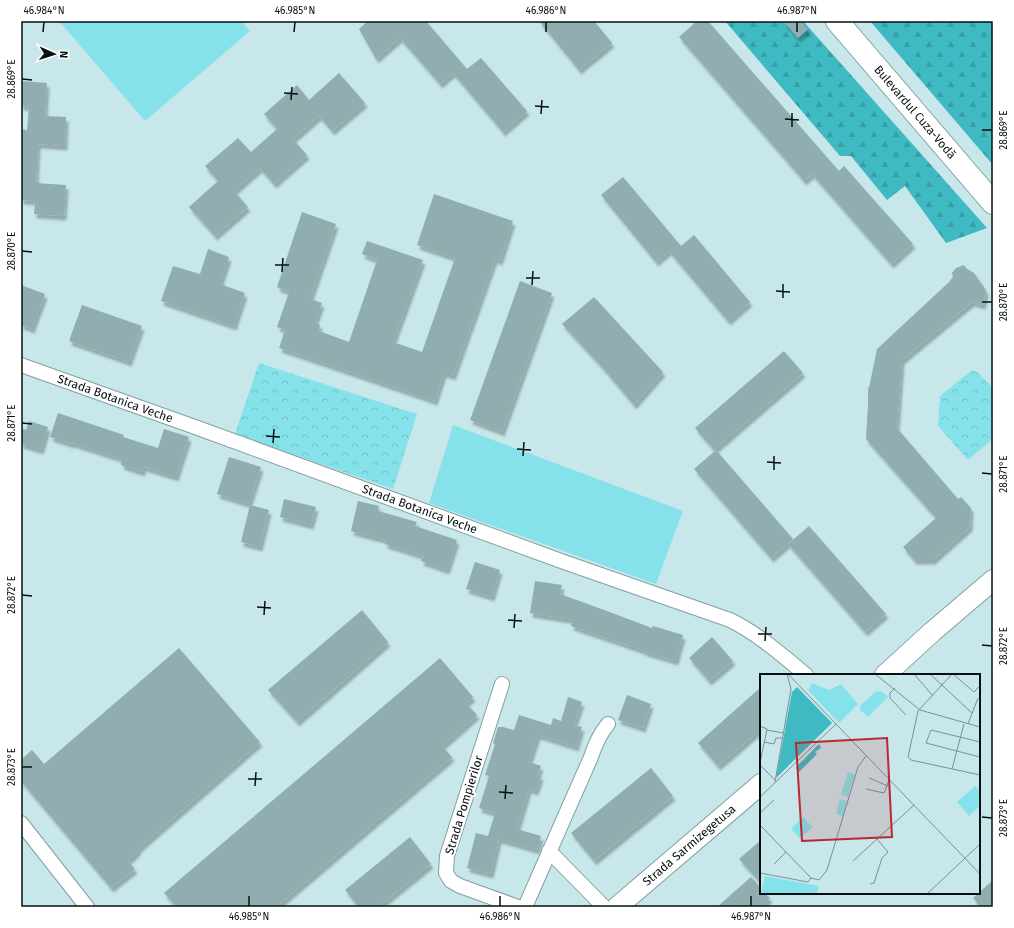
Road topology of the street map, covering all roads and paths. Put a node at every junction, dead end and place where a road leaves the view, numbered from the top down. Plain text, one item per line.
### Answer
1 (837, 21) edge
2 (993, 203) edge
3 (21, 365) edge
4 (993, 580) edge
5 (805, 674) edge
6 (886, 674) edge
7 (502, 684) dead end
8 (608, 724) dead end
9 (760, 785) edge
10 (21, 823) edge
11 (549, 851) junction
12 (87, 907) edge
13 (518, 907) edge
14 (525, 907) edge
15 (604, 907) edge
16 (617, 907) edge

1 - 2 main road, Bulevardul Cuza-Vodă
3 - 5 street, Strada Botanica Veche
4 - 6 main road
7 - 13 street, Strada Pompierilor
8 - 11 street
9 - 16 main road, Strada Sarmizegetusa
10 - 12 street
11 - 14 street
11 - 15 street

